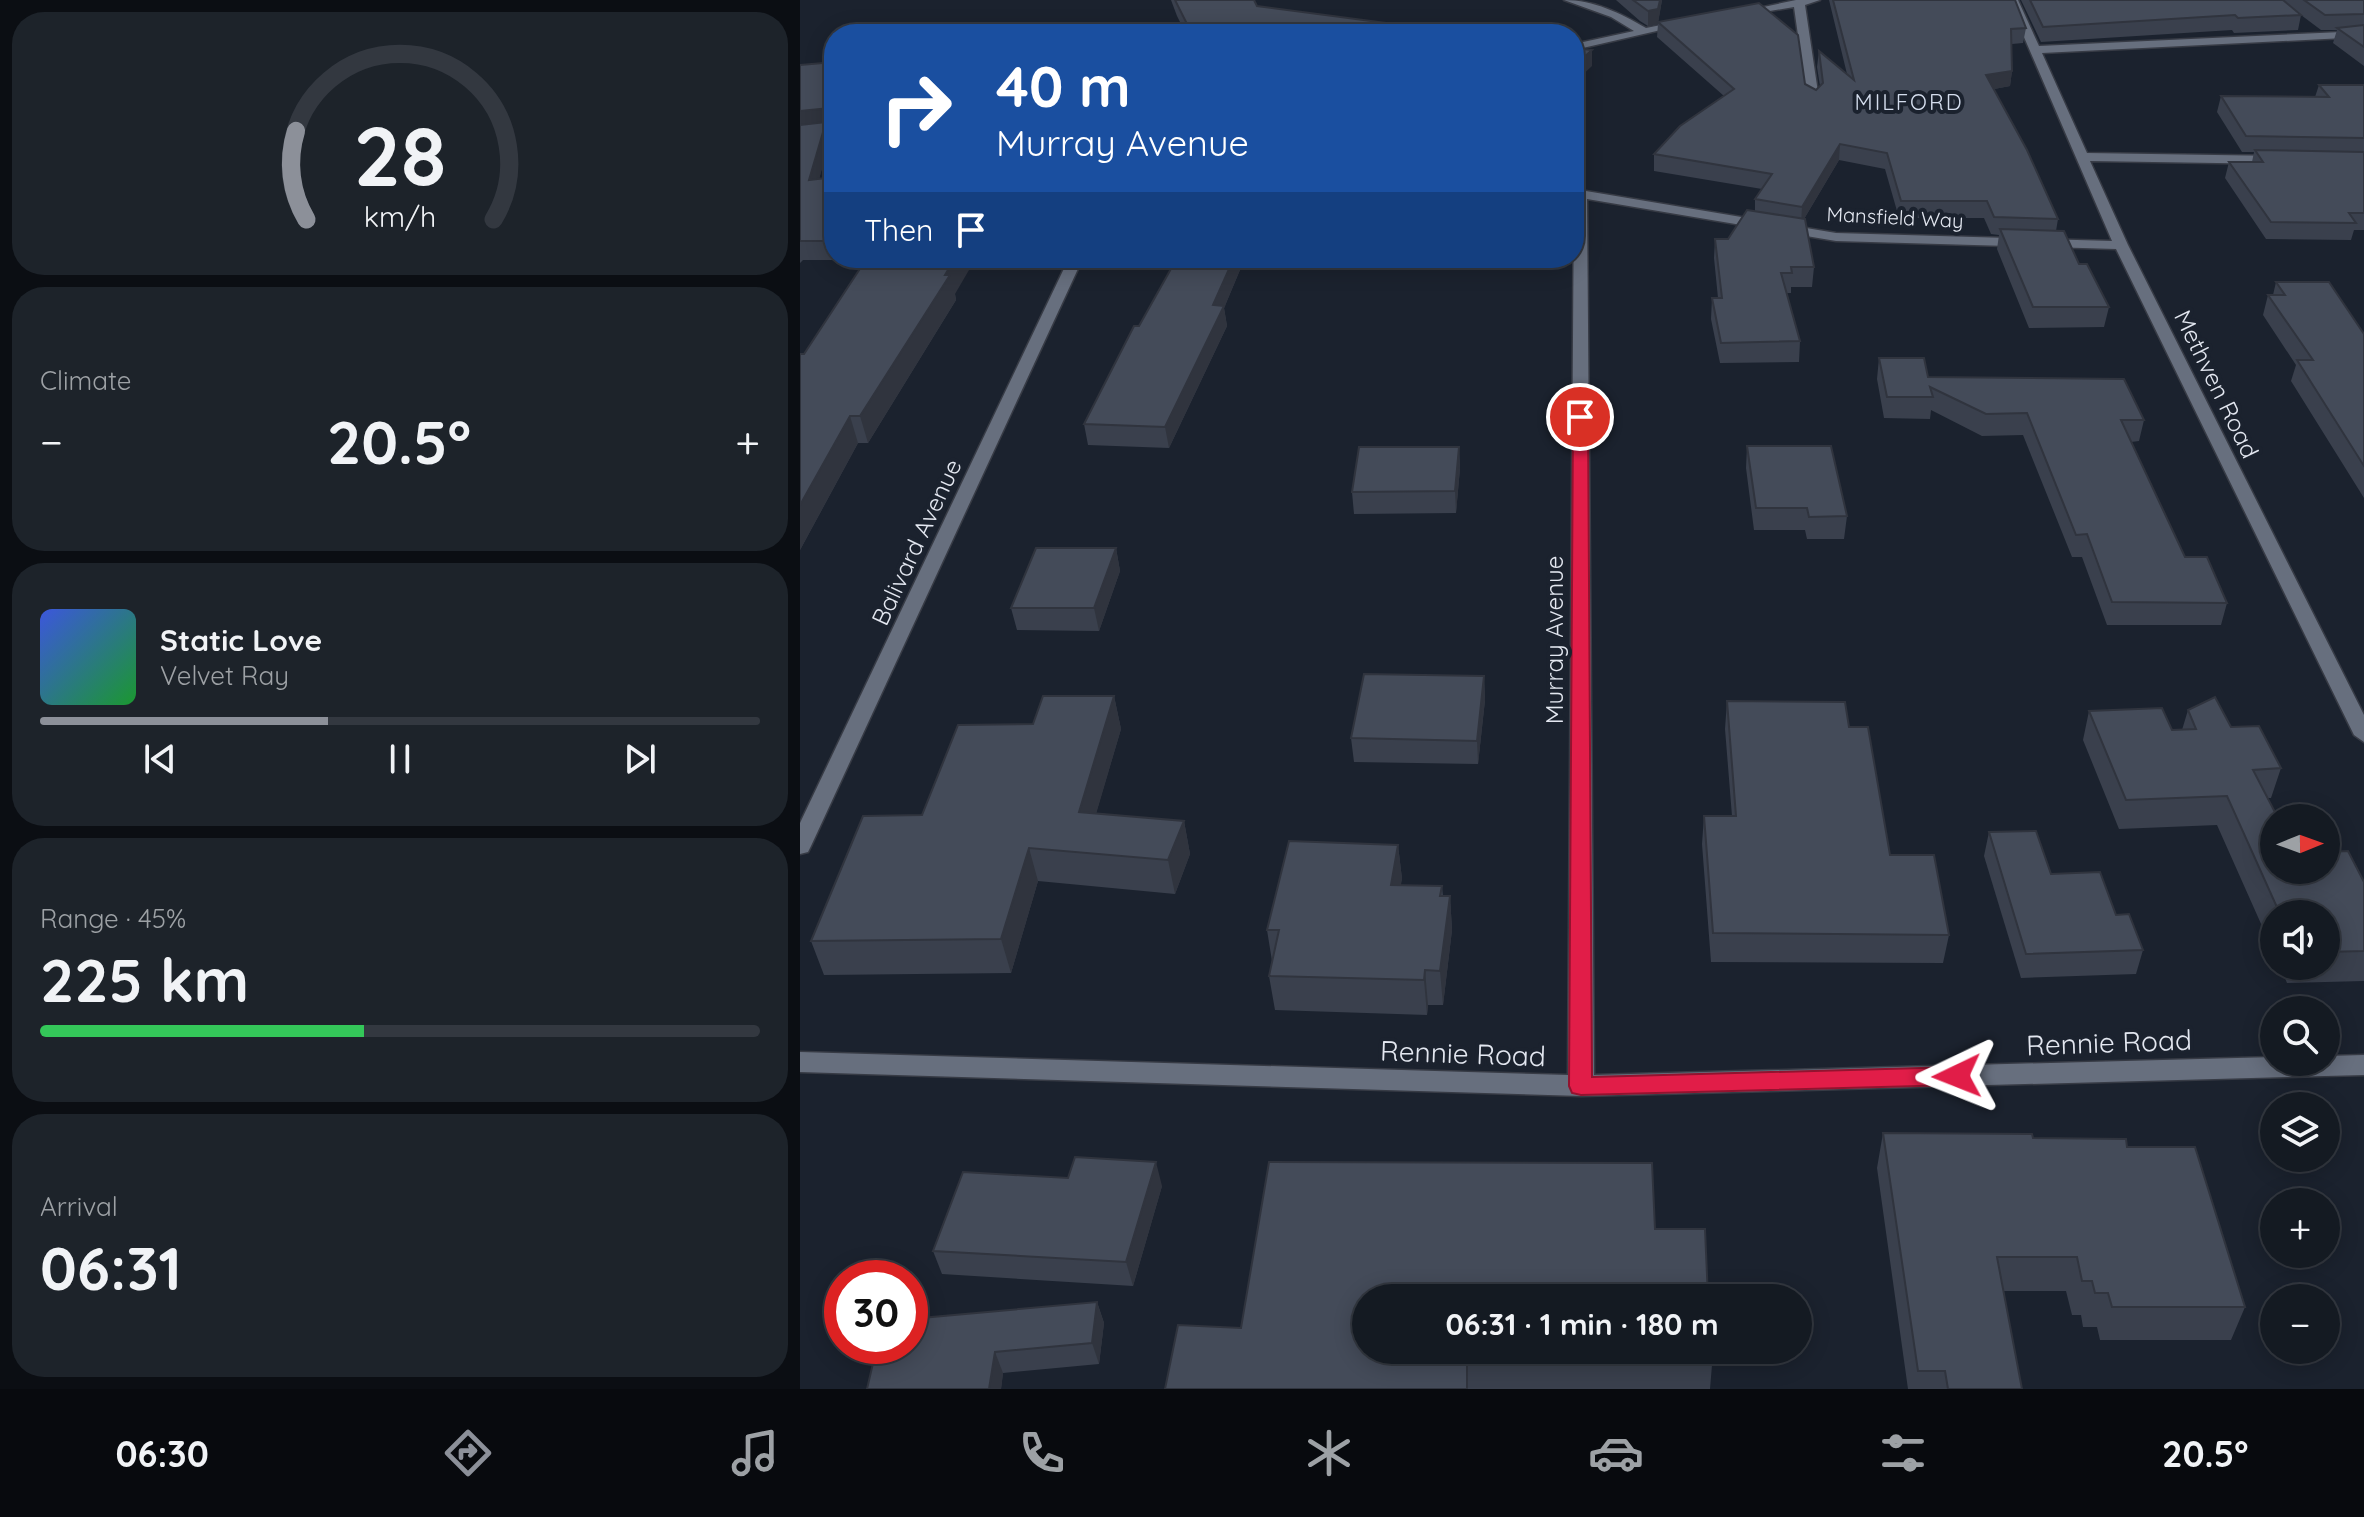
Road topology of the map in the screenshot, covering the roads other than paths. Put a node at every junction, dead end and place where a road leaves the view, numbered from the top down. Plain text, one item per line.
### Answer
1 (1571, 0) edge
2 (1815, 0) edge
3 (2013, 0) edge
4 (1799, 3) junction
5 (1721, 17) edge
6 (1690, 23) edge
7 (2307, 28) dead end
8 (1643, 31) junction
9 (2364, 34) edge
10 (2320, 38) junction
11 (1584, 45) edge
12 (2034, 50) junction
13 (1813, 99) edge
14 (824, 133) edge
15 (800, 136) edge
16 (2084, 157) junction
17 (2302, 160) edge
18 (1584, 195) edge
19 (2121, 245) junction
20 (1071, 268) edge
21 (1577, 268) edge
22 (2364, 735) edge
23 (800, 846) edge
24 (800, 1062) edge
25 (2364, 1065) edge
26 (1581, 1086) junction

1 - 8 street
2 - 4 street
3 - 12 street, Methven Road
4 - 5 street
4 - 13 street
6 - 8 street
7 - 10 street
8 - 11 street
9 - 10 street
10 - 12 street
12 - 16 street, Methven Road
14 - 15 street
16 - 17 street
16 - 19 street, Methven Road
18 - 19 street, Mansfield Way
19 - 22 street, Methven Road
20 - 23 street, Balivard Avenue
21 - 26 street, Murray Avenue
24 - 26 street, Rennie Road
25 - 26 street, Rennie Road

